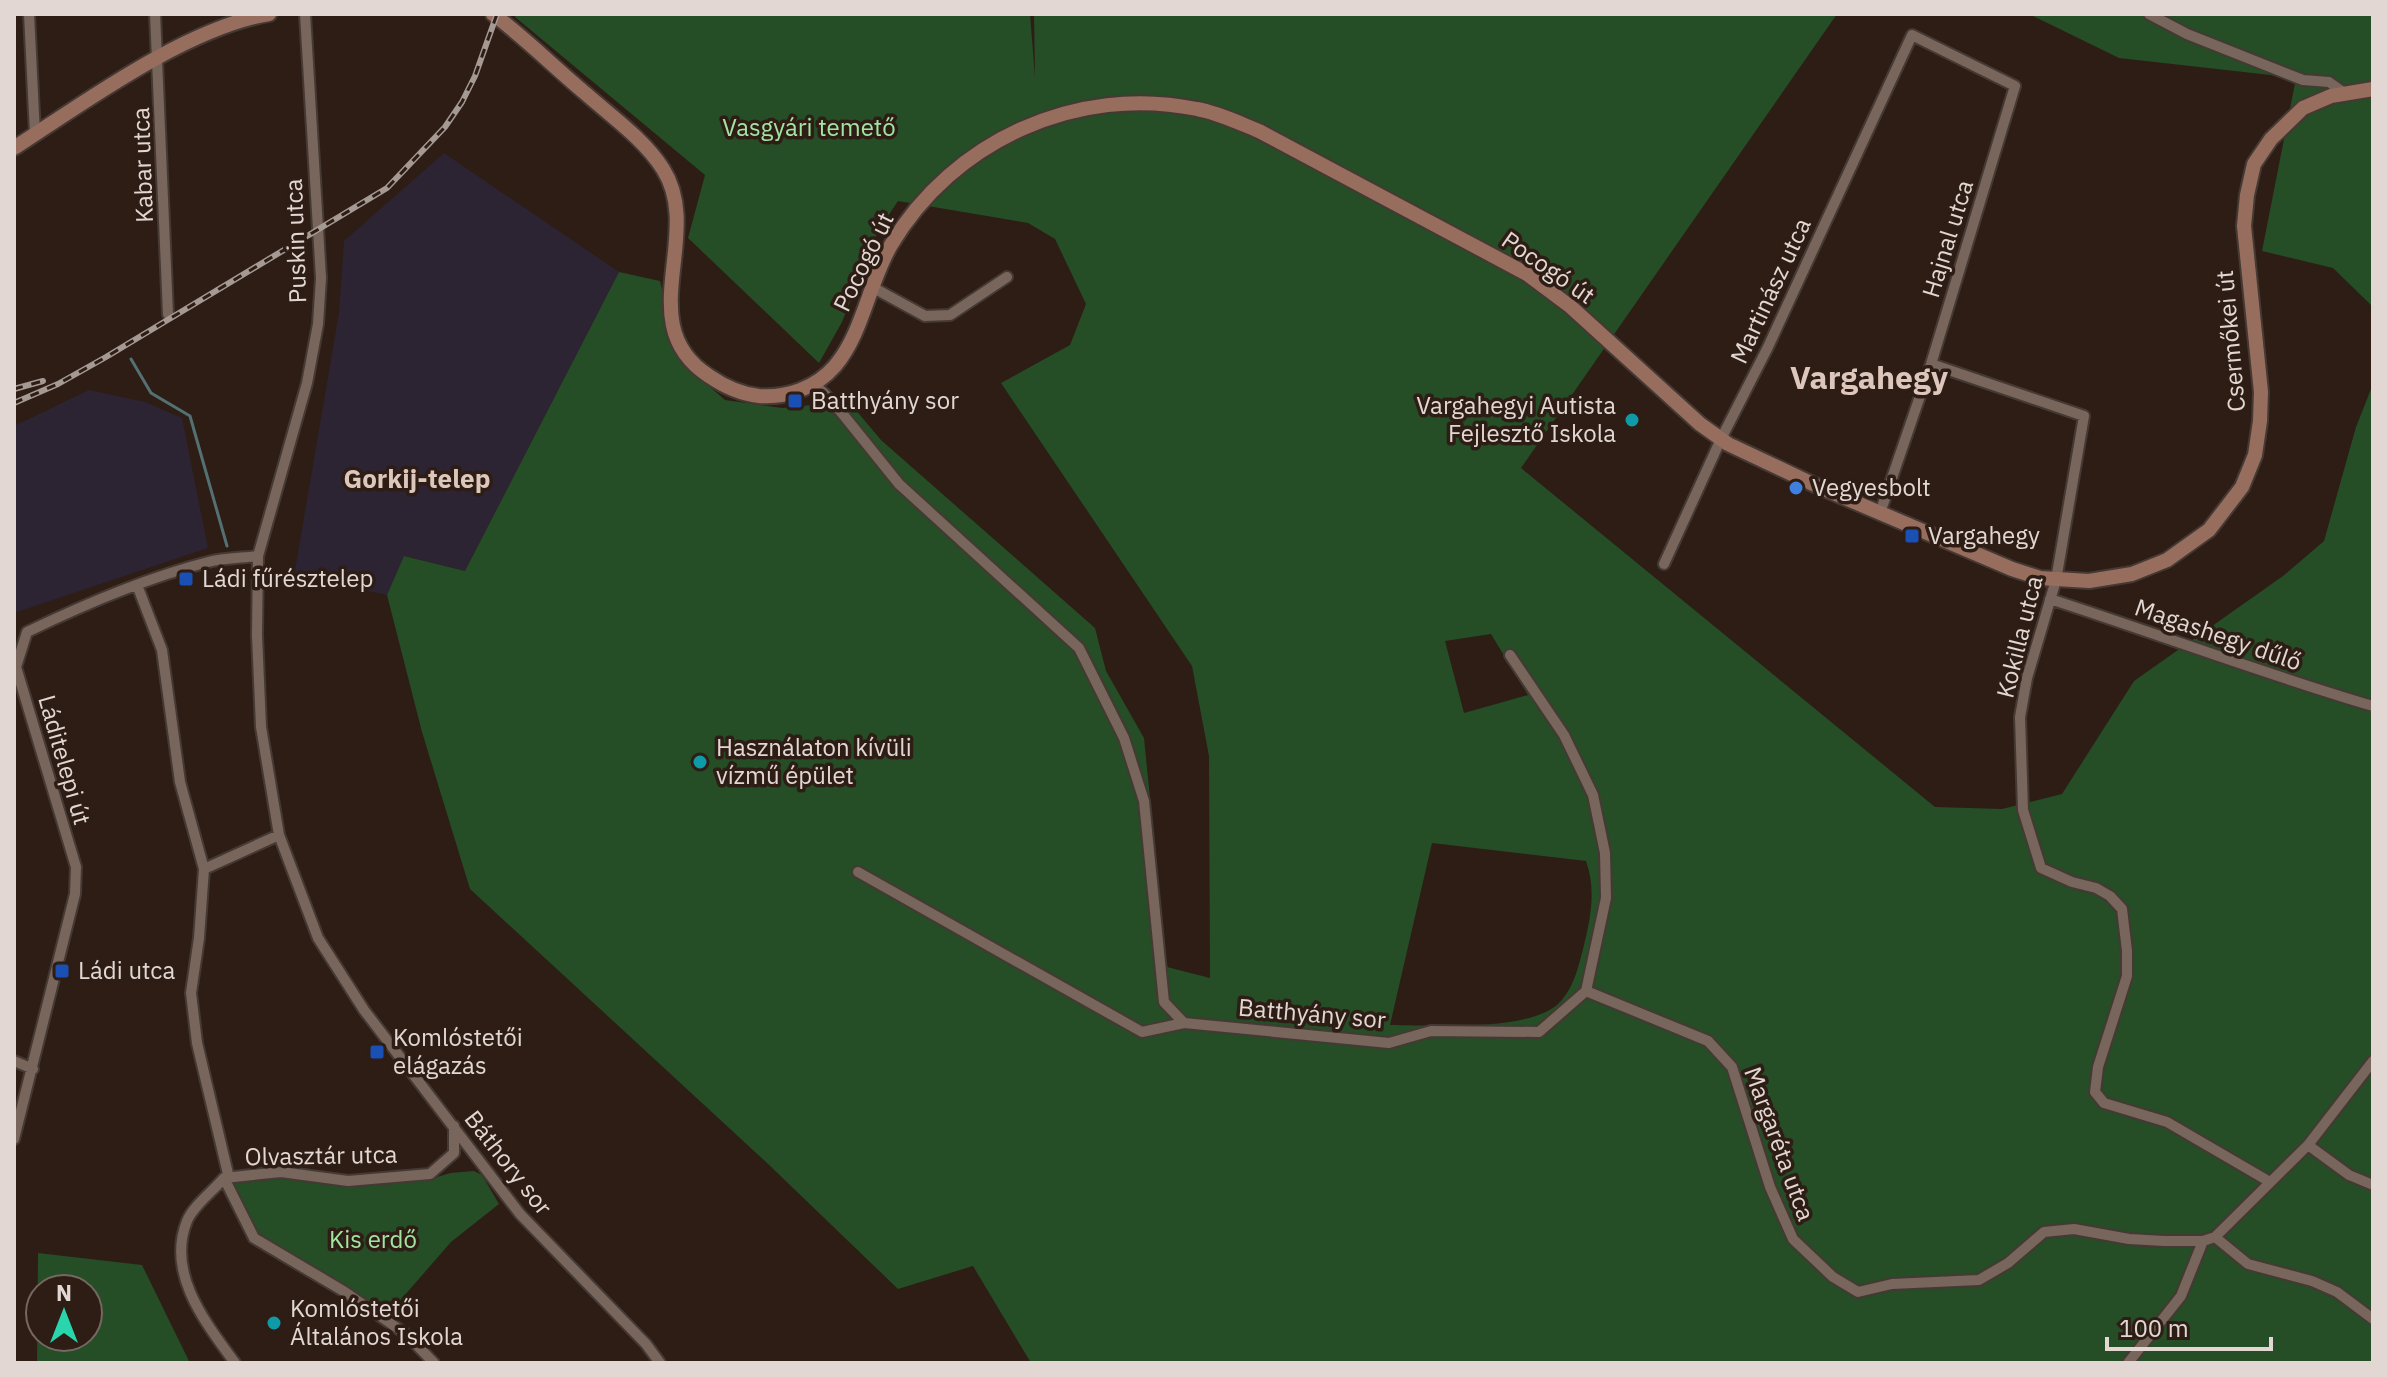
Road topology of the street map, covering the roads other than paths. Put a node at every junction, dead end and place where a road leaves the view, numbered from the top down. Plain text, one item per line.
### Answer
1 (29, 14) edge
2 (155, 14) edge
3 (269, 14) edge
4 (305, 14) edge
5 (493, 14) edge
6 (2149, 14) edge
7 (1912, 35) joint
8 (158, 58) junction
9 (2373, 89) edge
10 (2343, 92) junction
11 (35, 134) junction
12 (14, 148) edge
13 (1007, 277) dead end
14 (872, 287) junction
15 (168, 314) dead end
16 (1632, 363) joint
17 (1931, 364) junction
18 (814, 384) junction
19 (1721, 439) junction
20 (1880, 513) junction
21 (258, 556) junction
22 (1664, 564) dead end
23 (2056, 580) junction
24 (137, 585) junction
25 (2050, 599) junction
26 (1510, 655) dead end
27 (2373, 706) edge
28 (279, 835) junction
29 (204, 869) junction
30 (858, 872) dead end
31 (1586, 991) junction
32 (1184, 1023) junction
33 (14, 1061) edge
34 (2373, 1061) edge
35 (33, 1069) junction
36 (454, 1126) junction
37 (14, 1139) edge
38 (2308, 1145) junction
39 (227, 1178) junction
40 (2270, 1182) junction
41 (2373, 1185) edge
42 (2209, 1239) junction
43 (2373, 1319) edge
44 (235, 1363) edge
45 (434, 1363) edge
46 (660, 1363) edge
47 (2128, 1363) edge

1 - 11 street
2 - 8 street, Kabar utca
3 - 8 main road
4 - 21 street, Puskin utca
5 - 18 main road, Pocogó út
6 - 10 street
7 - 17 street, Hajnal utca
7 - 19 street, Martinász utca
8 - 11 main road
8 - 15 street, Kabar utca
9 - 10 main road, Csermőkei út
10 - 23 main road, Csermőkei út
11 - 12 main road
13 - 14 street
14 - 16 main road, Pocogó út
14 - 18 main road, Pocogó út
16 - 19 main road, Csermőkei út
17 - 20 street, Hajnal utca
17 - 23 street, Kokilla utca
18 - 32 street
19 - 20 main road, Csermőkei út
19 - 22 street, Martinász utca
20 - 23 main road, Csermőkei út
21 - 24 street, Láditelepi út
21 - 28 street, Báthory sor
23 - 25 street, Kokilla utca
24 - 29 street
24 - 35 street, Láditelepi út
25 - 27 street, Magashegy dűlő
25 - 40 street, Kokilla utca
26 - 31 street
28 - 29 street
28 - 36 street, Báthory sor
29 - 39 street
30 - 32 street, Batthyány sor
31 - 32 street, Batthyány sor
31 - 42 street, Margaréta utca
33 - 35 street
34 - 38 street
35 - 37 street, Láditelepi út
36 - 39 street, Olvasztár utca
36 - 46 street, Báthory sor
38 - 40 street
38 - 41 street
39 - 44 street, Olvasztár utca
39 - 45 street
40 - 42 street
42 - 43 street
42 - 47 street

